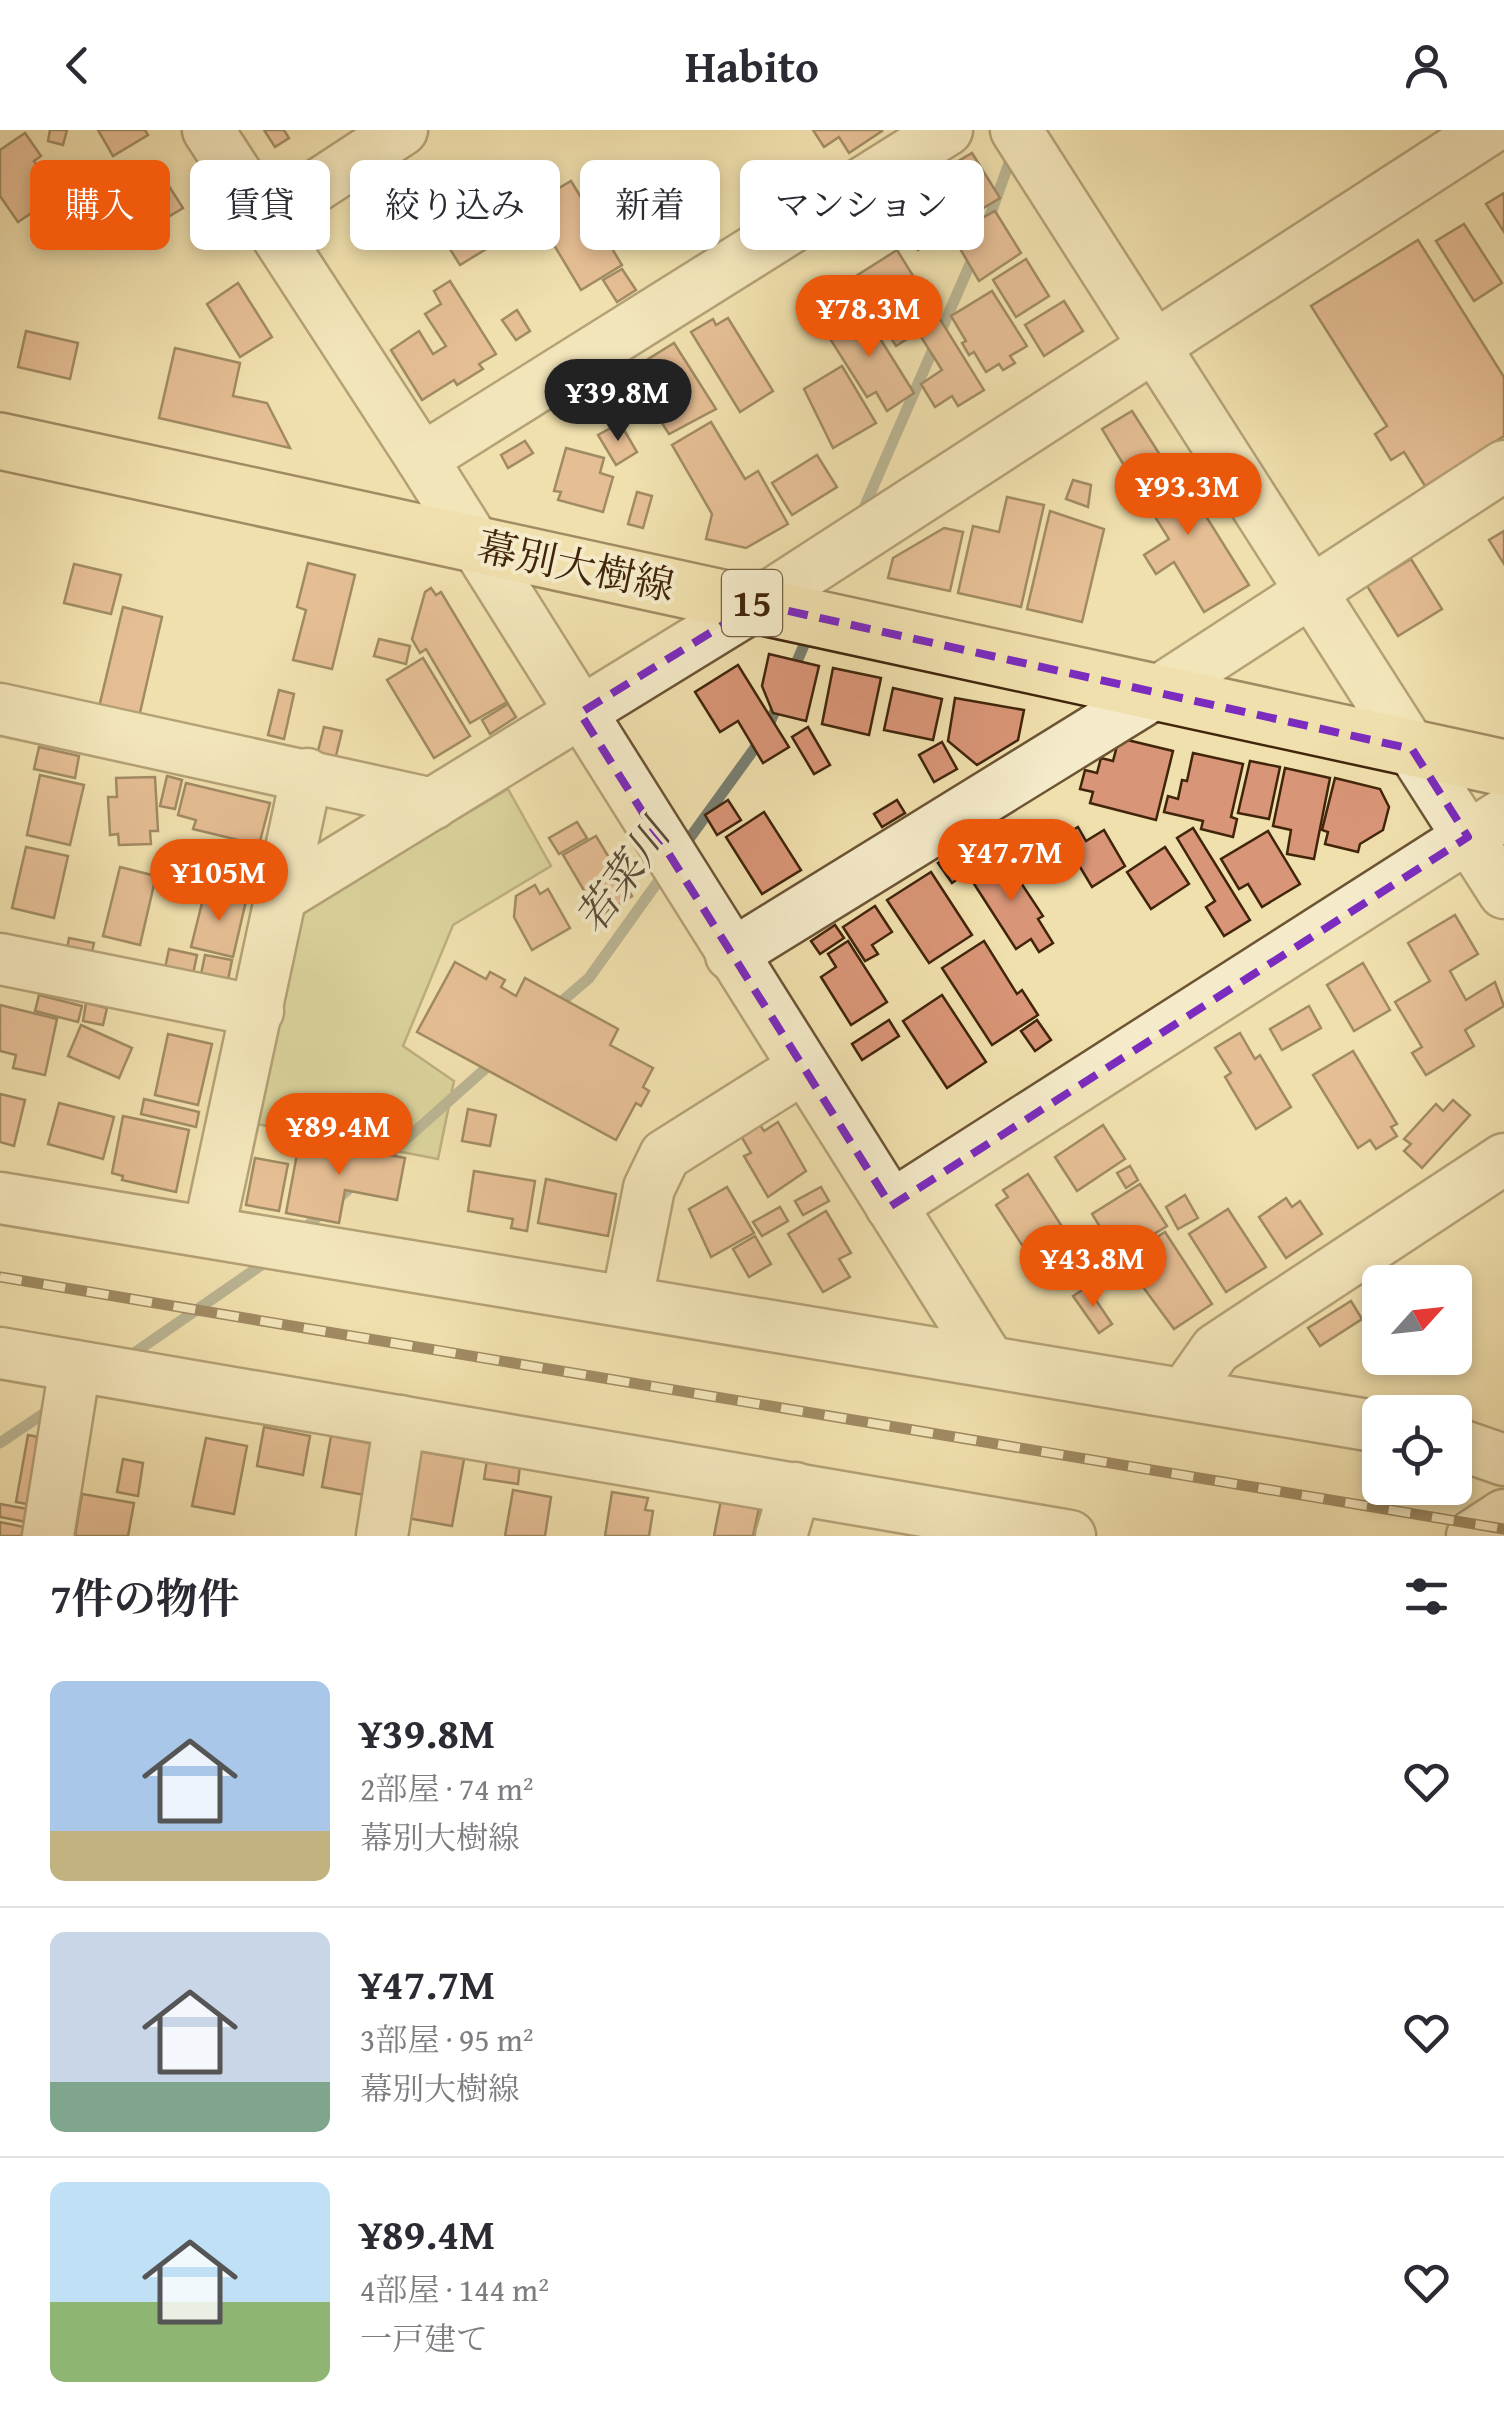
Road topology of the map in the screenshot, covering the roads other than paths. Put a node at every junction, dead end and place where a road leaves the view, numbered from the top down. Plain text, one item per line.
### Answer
1 (208, 130) edge
2 (402, 130) edge
3 (948, 130) edge
4 (1016, 130) edge
5 (1488, 130) edge
6 (228, 160) edge
7 (330, 177) edge
8 (286, 250) edge
9 (1152, 344) junction
10 (0, 441) edge
11 (422, 459) junction
12 (1504, 466) edge
13 (472, 544) junction
14 (1311, 590) junction
15 (757, 604) junction
16 (1156, 692) junction
17 (0, 710) edge
18 (580, 712) junction
19 (1412, 749) junction
20 (1504, 768) edge
21 (307, 774) junction
22 (433, 804) junction
23 (1486, 825) edge
24 (1504, 893) edge
25 (282, 896) junction
26 (731, 955) junction
27 (0, 959) edge
28 (258, 1011) junction
29 (802, 1068) junction
30 (1504, 1159) edge
31 (0, 1198) edge
32 (891, 1206) junction
33 (209, 1230) junction
34 (628, 1300) junction
35 (0, 1353) edge
36 (989, 1361) junction
37 (75, 1366) junction
38 (1185, 1393) junction
39 (400, 1421) junction
40 (1362, 1424) edge
41 (1472, 1448) edge
42 (1504, 1460) edge
43 (794, 1488) junction
44 (1504, 1515) edge
45 (48, 1536) edge
46 (382, 1536) edge
47 (781, 1536) edge
48 (1070, 1536) edge
49 (1472, 1536) edge

1 - 6 street
2 - 7 street
3 - 11 street
4 - 9 street
5 - 9 street
8 - 11 street
9 - 14 street
9 - 15 street
10 - 13 main road, 幕別大樹線 / 15
11 - 13 street
12 - 14 street
13 - 15 main road, 幕別大樹線 / 15
13 - 18 street
14 - 16 street
14 - 19 street
15 - 16 main road, 幕別大樹線 / 15
15 - 18 street
16 - 19 main road, 幕別大樹線 / 15
16 - 26 street
17 - 21 street
18 - 22 street
18 - 26 street
19 - 20 main road, 幕別大樹線 / 15
19 - 23 street
21 - 22 street
21 - 25 street
22 - 25 street
23 - 24 street
23 - 32 street
25 - 28 street
26 - 29 street
27 - 28 street
28 - 33 street
29 - 32 street
29 - 34 street
30 - 38 street
31 - 33 street
32 - 36 street
33 - 34 street
34 - 36 street
35 - 37 street
36 - 38 street
37 - 39 street
37 - 45 street
38 - 40 street
39 - 43 street
39 - 46 street
41 - 42 street
43 - 47 street
43 - 48 street
44 - 49 street

